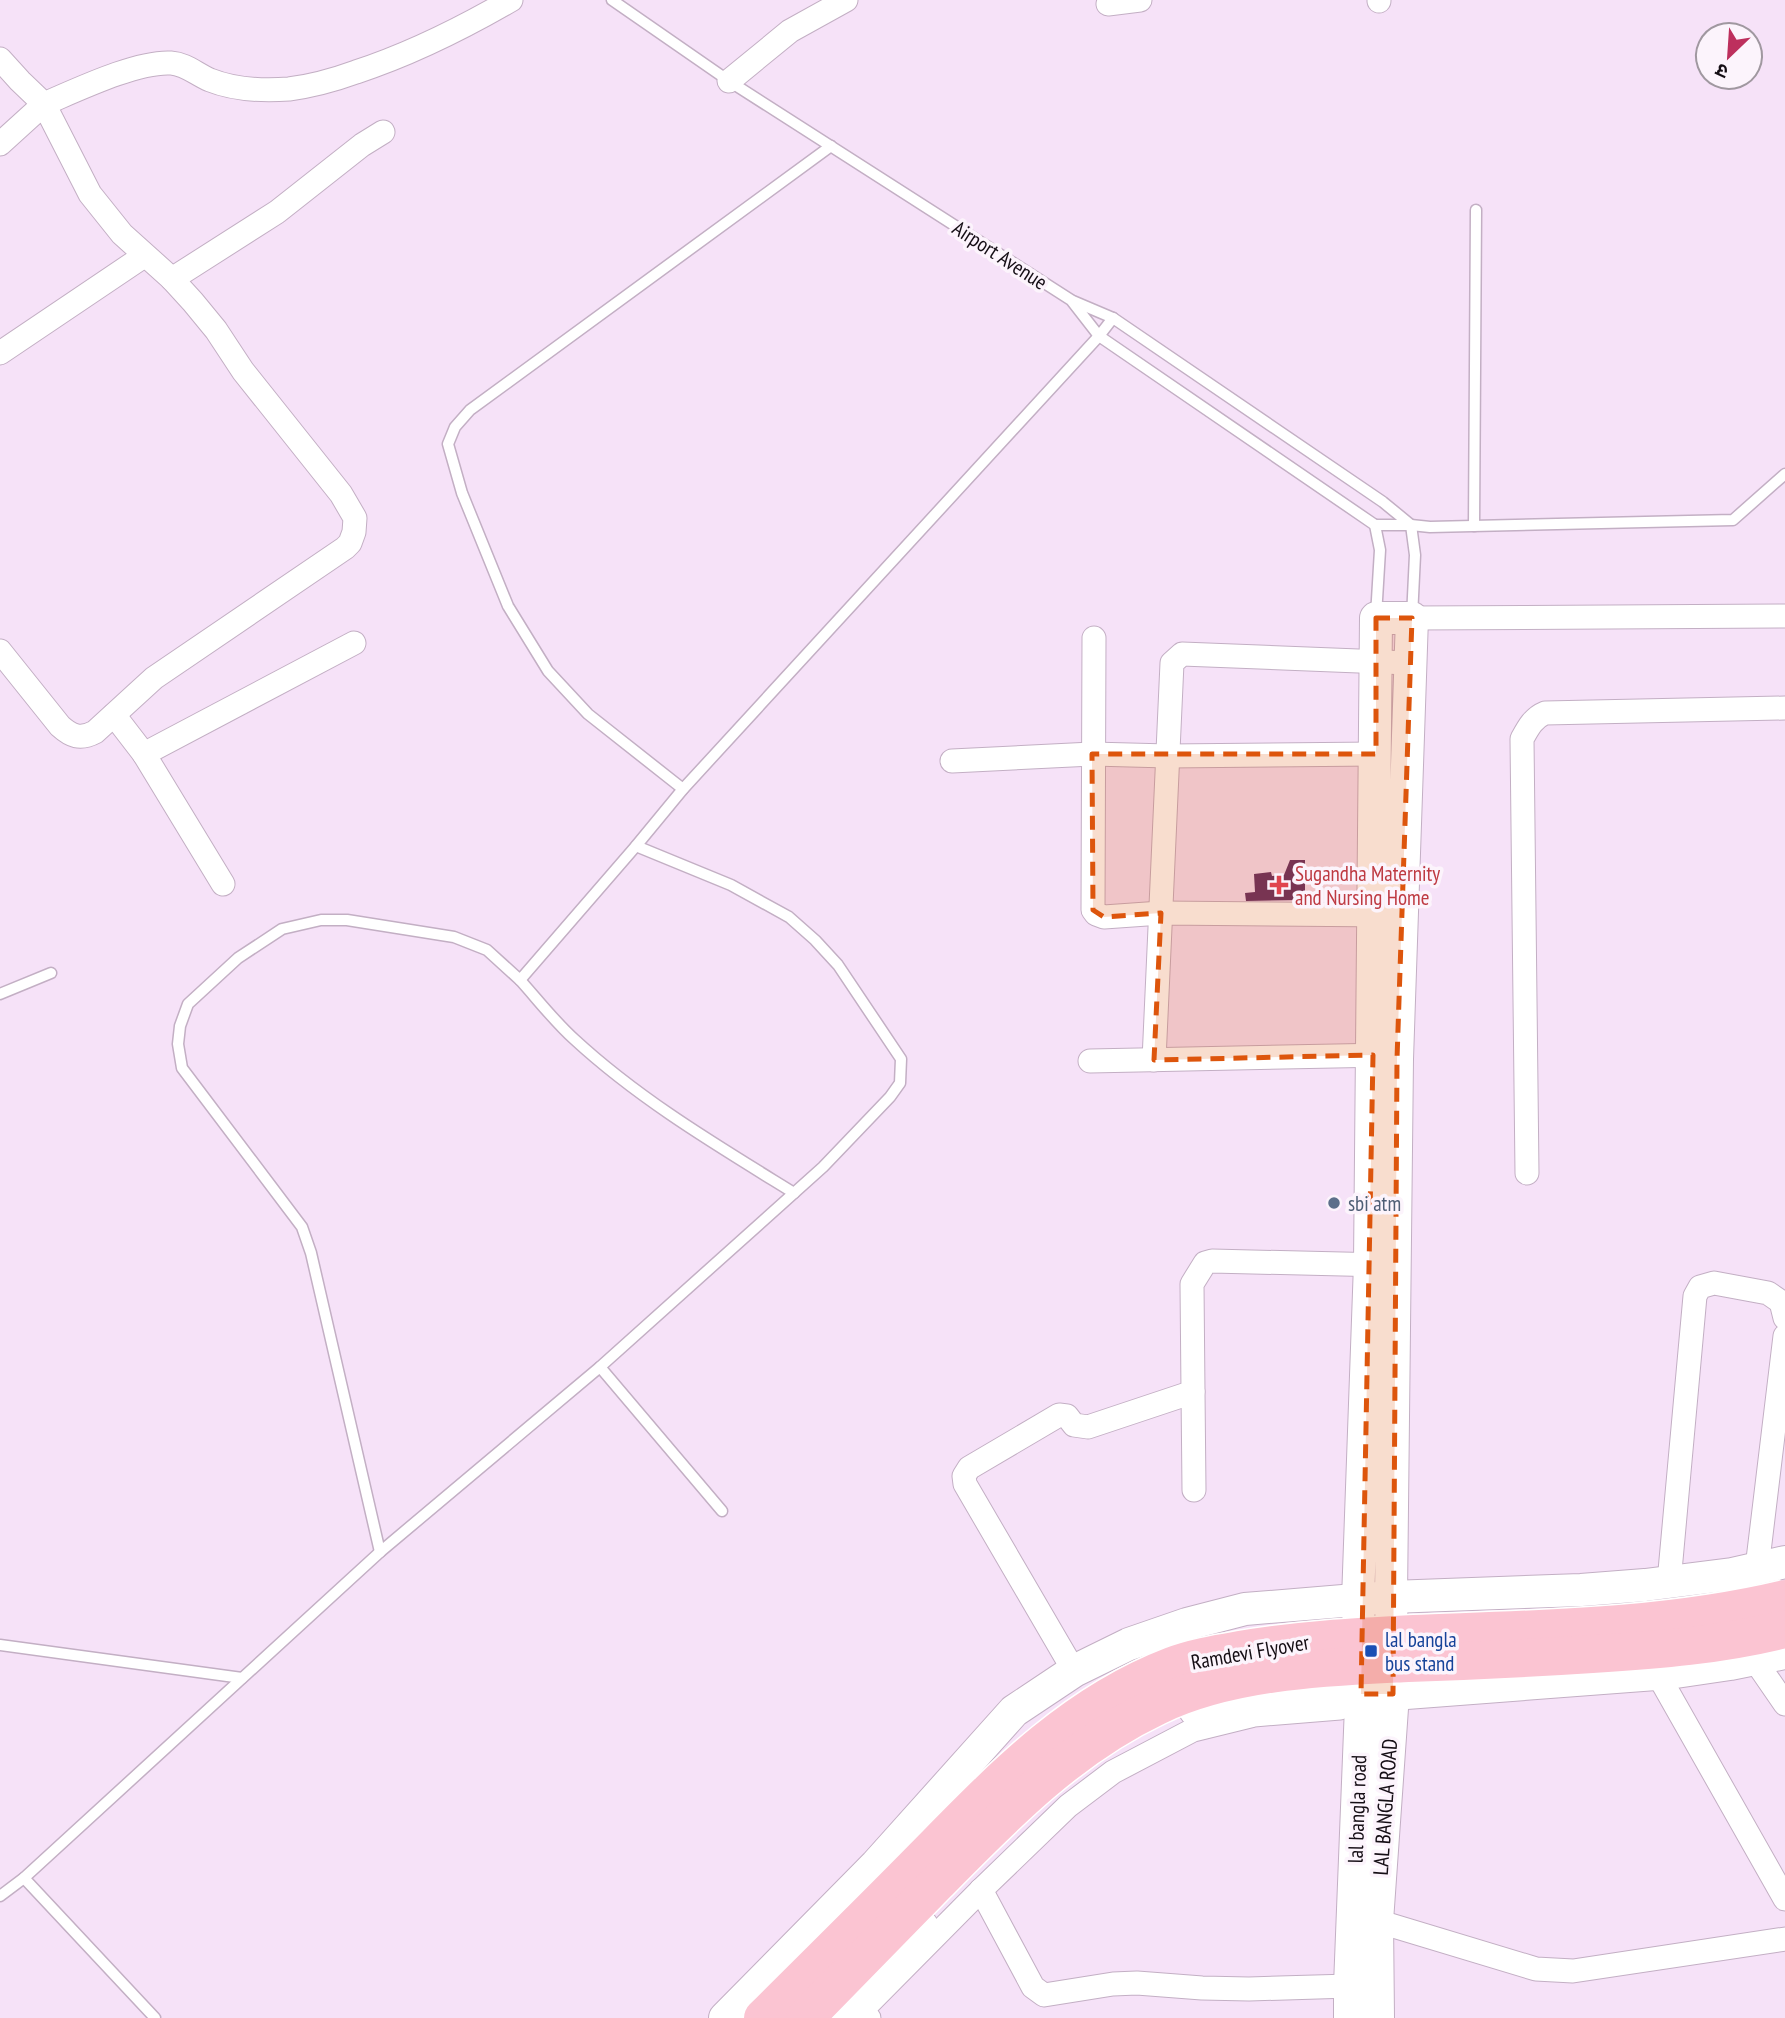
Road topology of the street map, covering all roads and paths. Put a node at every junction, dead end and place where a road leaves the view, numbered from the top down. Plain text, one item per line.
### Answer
1 (511, 0) edge
2 (612, 0) edge
3 (845, 0) edge
4 (1140, 0) edge
5 (1108, 4) dead end
6 (0, 60) edge
7 (729, 81) junction
8 (44, 104) junction
9 (383, 132) dead end
10 (0, 144) edge
11 (831, 146) junction
12 (1476, 209) dead end
13 (144, 256) junction
14 (172, 279) junction
15 (1071, 300) junction
16 (1113, 318) junction
17 (1099, 336) junction
18 (2, 348) edge
19 (1785, 474) edge
20 (1375, 525) junction
21 (1411, 525) junction
22 (1474, 526) junction
23 (1785, 616) edge
24 (1376, 618) junction
25 (1412, 618) junction
26 (1094, 638) dead end
27 (354, 643) dead end
28 (0, 651) edge
29 (1375, 661) junction
30 (1409, 663) junction
31 (1785, 708) edge
32 (114, 715) junction
33 (144, 754) junction
34 (1093, 754) junction
35 (1376, 754) junction
36 (1168, 757) junction
37 (952, 761) dead end
38 (683, 789) junction
39 (636, 846) junction
40 (223, 884) dead end
41 (1161, 913) junction
42 (1387, 915) junction
43 (51, 973) dead end
44 (520, 980) junction
45 (0, 994) edge
46 (1385, 1055) junction
47 (1154, 1060) junction
48 (1090, 1061) dead end
49 (1527, 1173) dead end
50 (794, 1193) junction
51 (1382, 1265) junction
52 (1785, 1318) edge
53 (1785, 1336) edge
54 (600, 1367) junction
55 (1193, 1392) junction
56 (1378, 1438) junction
57 (1194, 1490) dead end
58 (722, 1511) dead end
59 (380, 1552) junction
60 (1771, 1565) edge
61 (1669, 1582) junction
62 (1391, 1597) junction
63 (1785, 1599) edge
64 (1358, 1600) junction
65 (1785, 1629) edge
66 (0, 1645) edge
67 (1785, 1653) edge
68 (1754, 1659) junction
69 (1074, 1671) junction
70 (1657, 1673) junction
71 (242, 1678) junction
72 (1393, 1694) junction
73 (1361, 1700) junction
74 (1785, 1704) edge
75 (24, 1878) junction
76 (981, 1889) junction
77 (0, 1896) edge
78 (1785, 1899) edge
79 (1377, 1921) junction
80 (1785, 1939) edge
81 (1350, 1986) junction
82 (855, 2016) edge
83 (155, 2018) edge
84 (725, 2018) edge
85 (763, 2018) edge
86 (805, 2018) edge
87 (1350, 2018) edge
88 (1378, 2018) edge

1 - 8 street
2 - 7 lane, Airport Avenue
3 - 7 street
4 - 5 street
6 - 8 street
7 - 11 lane, Airport Avenue
8 - 10 street
8 - 13 street
9 - 14 street
11 - 15 lane, Airport Avenue
11 - 38 lane
12 - 22 lane
13 - 14 street
13 - 18 street
14 - 32 street
15 - 16 lane
15 - 17 lane, Airport Avenue
16 - 17 lane
16 - 21 lane
17 - 20 lane, Airport Avenue
17 - 38 lane
19 - 22 lane
20 - 21 lane
20 - 24 lane
21 - 22 lane
21 - 25 lane
23 - 25 street
24 - 25 street
24 - 29 street
25 - 30 street
26 - 34 street
27 - 33 street
28 - 32 street
29 - 30 street
29 - 35 street
29 - 36 street
30 - 42 street
31 - 49 street
32 - 33 street
33 - 40 street
34 - 36 street
34 - 37 street
34 - 41 street
35 - 36 street
35 - 42 street
36 - 41 street
38 - 39 lane
39 - 44 lane
39 - 50 lane
41 - 42 street
41 - 47 street
42 - 46 street
43 - 45 lane
44 - 50 lane
44 - 59 lane
46 - 47 street
46 - 51 street
47 - 48 street
50 - 54 lane
51 - 55 street
51 - 56 street
52 - 61 street
53 - 60 street
54 - 58 lane
54 - 59 lane
55 - 57 street
55 - 69 street
56 - 62 street, LAL BANGLA ROAD
56 - 64 street, lal bangla road
59 - 71 lane
60 - 61 street
61 - 62 street
62 - 64 street
62 - 72 street, LAL BANGLA ROAD
63 - 85 highway, Ramdevi Flyover, bridge
64 - 69 street
64 - 73 street, lal bangla road
65 - 86 highway, Ramdevi Flyover, bridge
66 - 71 lane
67 - 68 street
68 - 70 street
68 - 74 street
69 - 84 street
70 - 72 street
70 - 78 street
71 - 75 lane
72 - 73 street
72 - 79 street, LAL BANGLA ROAD
73 - 76 street
73 - 81 street, lal bangla road
73 - 82 street
75 - 77 lane
75 - 83 lane
76 - 81 street
76 - 82 street
79 - 80 street
79 - 88 street, LAL BANGLA ROAD
81 - 87 street, lal bangla road

